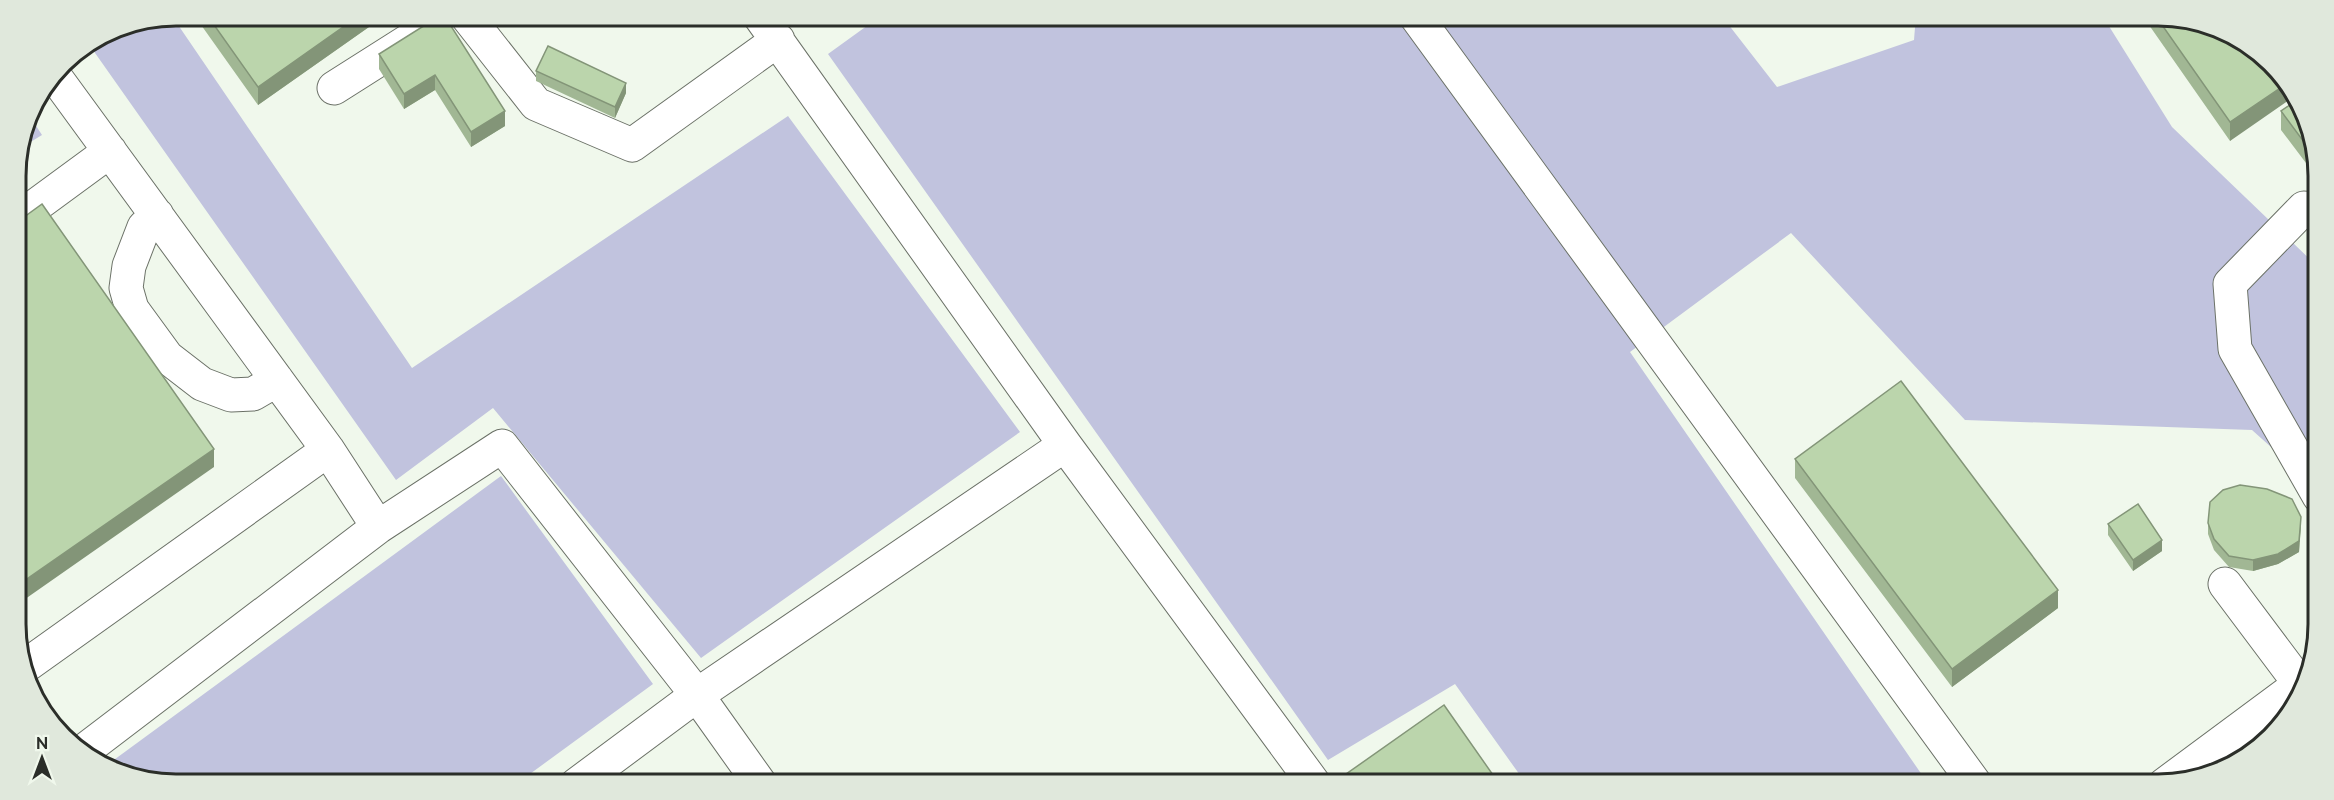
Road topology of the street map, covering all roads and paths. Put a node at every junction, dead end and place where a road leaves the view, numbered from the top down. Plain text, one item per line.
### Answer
1 (431, 26) edge
2 (475, 26) edge
3 (1423, 26) edge
4 (768, 27) edge
5 (59, 82) edge
6 (334, 88) dead end
7 (110, 151) junction
8 (2304, 208) dead end
9 (26, 213) edge
10 (157, 215) junction
11 (277, 380) junction
12 (1065, 445) junction
13 (328, 450) junction
14 (2308, 477) edge
15 (378, 527) junction
16 (2225, 584) dead end
17 (30, 663) edge
18 (2300, 674) edge
19 (2294, 688) edge
20 (697, 695) junction
21 (89, 747) edge
22 (2180, 773) edge
23 (591, 774) edge
24 (752, 774) edge
25 (1307, 774) edge
26 (1968, 774) edge

1 - 6 lane
2 - 4 lane
3 - 26 lane
4 - 12 lane
5 - 7 lane
7 - 9 lane
7 - 10 lane
8 - 14 lane
10 - 11 lane
10 - 11 lane
11 - 13 lane
12 - 20 lane
12 - 25 lane
13 - 15 lane
13 - 17 lane
15 - 20 lane
15 - 21 lane
16 - 18 lane
19 - 22 lane
20 - 23 lane
20 - 24 lane

